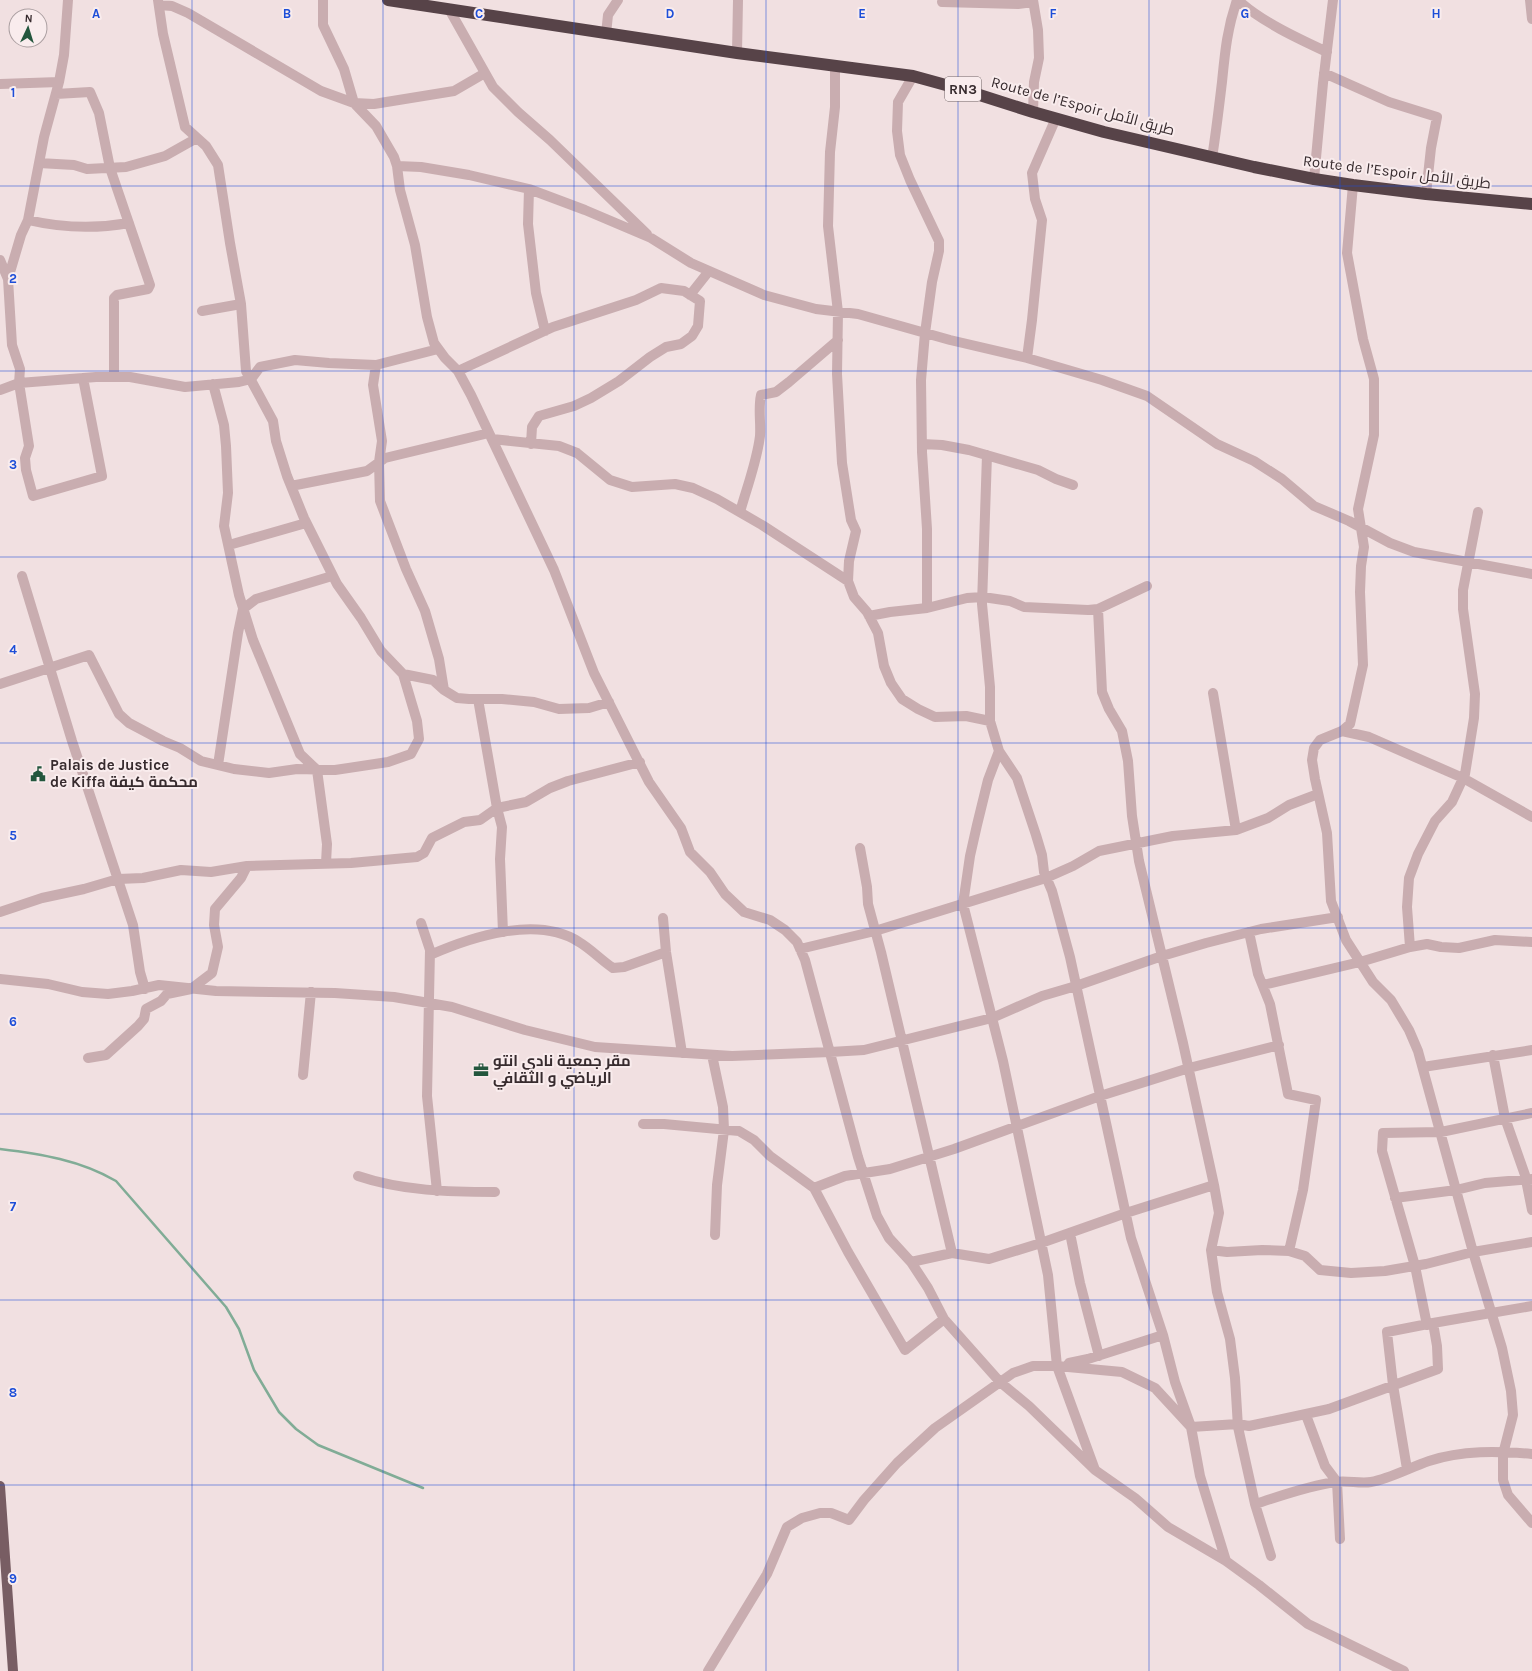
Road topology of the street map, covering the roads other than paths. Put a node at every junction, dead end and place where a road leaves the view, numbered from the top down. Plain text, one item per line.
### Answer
1 (68, 0) edge
2 (323, 0) edge
3 (388, 0) edge
4 (618, 0) edge
5 (738, 0) edge
6 (1237, 0) edge
7 (1333, 0) edge
8 (1530, 0) edge
9 (1033, 1) edge
10 (942, 2) dead end
11 (159, 3) edge
12 (449, 9) junction
13 (1532, 19) edge
14 (606, 34) junction
15 (1327, 52) junction
16 (737, 53) junction
17 (834, 65) junction
18 (485, 73) junction
19 (1324, 73) junction
20 (913, 76) junction
21 (59, 82) junction
22 (0, 84) edge
23 (56, 94) junction
24 (354, 103) junction
25 (1033, 112) junction
26 (1056, 118) junction
27 (197, 138) junction
28 (1212, 158) junction
29 (39, 163) junction
30 (397, 166) junction
31 (110, 168) junction
32 (1314, 179) junction
33 (1353, 185) junction
34 (529, 189) junction
35 (1426, 194) junction
36 (1530, 207) edge
37 (28, 220) junction
38 (129, 223) junction
39 (651, 238) junction
40 (0, 260) edge
41 (709, 271) junction
42 (8, 279) junction
43 (690, 295) junction
44 (241, 304) junction
45 (202, 311) dead end
46 (838, 312) junction
47 (546, 331) junction
48 (925, 333) junction
49 (838, 340) junction
50 (438, 349) junction
51 (1027, 358) junction
52 (376, 365) junction
53 (458, 371) junction
54 (114, 377) junction
55 (83, 378) junction
56 (251, 379) junction
57 (20, 383) junction
58 (213, 384) junction
59 (0, 390) edge
60 (490, 436) junction
61 (531, 444) junction
62 (922, 444) junction
63 (987, 455) junction
64 (379, 462) junction
65 (1073, 485) dead end
66 (291, 486) junction
67 (740, 512) junction
68 (1478, 512) dead end
69 (306, 523) junction
70 (1362, 528) junction
71 (229, 545) junction
72 (1468, 562) junction
73 (1532, 574) edge
74 (22, 576) dead end
75 (332, 576) junction
76 (848, 581) junction
77 (1147, 586) dead end
78 (983, 597) junction
79 (927, 608) junction
80 (1098, 608) junction
81 (244, 609) junction
82 (869, 616) junction
83 (50, 668) junction
84 (404, 674) junction
85 (0, 684) edge
86 (444, 690) junction
87 (1214, 693) dead end
88 (478, 699) junction
89 (609, 702) junction
90 (990, 721) junction
91 (1342, 731) junction
92 (999, 751) junction
93 (640, 762) junction
94 (218, 765) junction
95 (317, 770) junction
96 (1463, 778) junction
97 (1318, 794) junction
98 (497, 808) junction
99 (1532, 817) edge
100 (1236, 830) junction
101 (1136, 843) junction
102 (860, 848) dead end
103 (326, 863) junction
104 (247, 866) junction
105 (1046, 878) junction
106 (118, 879) junction
107 (963, 904) junction
108 (0, 912) edge
109 (1338, 917) junction
110 (663, 918) dead end
111 (421, 923) dead end
112 (875, 931) junction
113 (503, 932) junction
114 (1249, 932) junction
115 (1532, 942) edge
116 (1410, 947) junction
117 (800, 948) junction
118 (666, 952) junction
119 (430, 955) junction
120 (1162, 956) junction
121 (1360, 962) junction
122 (0, 979) edge
123 (1263, 985) junction
124 (1076, 986) junction
125 (145, 989) junction
126 (191, 989) junction
127 (311, 992) junction
128 (428, 1002) junction
129 (992, 1018) junction
130 (902, 1041) junction
131 (1279, 1045) junction
132 (1532, 1050) edge
133 (830, 1052) junction
134 (682, 1053) junction
135 (712, 1055) junction
136 (1493, 1055) junction
137 (88, 1058) dead end
138 (1423, 1067) junction
139 (1189, 1068) junction
140 (303, 1075) dead end
141 (1100, 1096) junction
142 (1532, 1113) edge
143 (1505, 1118) junction
144 (643, 1124) dead end
145 (1017, 1127) junction
146 (724, 1130) junction
147 (1441, 1132) junction
148 (930, 1157) junction
149 (863, 1173) junction
150 (358, 1176) dead end
151 (1529, 1179) edge
152 (1214, 1185) junction
153 (814, 1188) junction
154 (1456, 1190) junction
155 (437, 1191) junction
156 (495, 1192) dead end
157 (1395, 1198) junction
158 (1532, 1210) edge
159 (1126, 1213) junction
160 (1070, 1233) junction
161 (715, 1236) dead end
162 (1532, 1242) edge
163 (1041, 1244) junction
164 (1211, 1250) junction
165 (1288, 1252) junction
166 (1473, 1252) junction
167 (952, 1253) junction
168 (911, 1262) junction
169 (1415, 1266) junction
170 (1532, 1306) edge
171 (1492, 1313) junction
172 (944, 1320) junction
173 (1430, 1324) junction
174 (1163, 1335) junction
175 (1099, 1356) junction
176 (1057, 1366) junction
177 (1000, 1382) junction
178 (1393, 1385) junction
179 (1306, 1414) junction
180 (1238, 1424) junction
181 (1191, 1427) junction
182 (1504, 1451) junction
183 (1532, 1454) edge
184 (1407, 1469) junction
185 (1095, 1470) junction
186 (1337, 1482) junction
187 (0, 1486) edge
188 (1255, 1504) junction
189 (1532, 1523) edge
190 (1340, 1539) dead end
191 (1271, 1556) dead end
192 (1226, 1561) junction
193 (13, 1671) edge
194 (708, 1671) edge
195 (1404, 1671) edge

1 - 21 street
2 - 24 street
3 - 12 highway, Route de l’Espoir طريق الأمل / RN3
4 - 14 street
5 - 16 street
6 - 15 street
6 - 28 street
7 - 15 street
8 - 13 street
9 - 10 street
9 - 25 street
11 - 24 street
11 - 27 street
12 - 14 highway, Route de l’Espoir طريق الأمل / RN3
12 - 18 street
14 - 16 highway, Route de l’Espoir طريق الأمل / RN3
15 - 19 street
16 - 17 highway, Route de l’Espoir طريق الأمل / RN3
17 - 20 highway, Route de l’Espoir طريق الأمل / RN3
17 - 46 street
18 - 24 street
18 - 39 street
19 - 32 street
19 - 35 street
20 - 25 highway, Route de l’Espoir طريق الأمل / RN3
20 - 48 street
21 - 22 street
21 - 23 street
23 - 29 street
23 - 31 street
24 - 30 street
25 - 26 highway, Route de l’Espoir طريق الأمل / RN3
26 - 28 highway, Route de l’Espoir طريق الأمل / RN3
26 - 51 street
27 - 31 street
27 - 44 street
28 - 32 highway, Route de l’Espoir طريق الأمل / RN3
29 - 31 street
29 - 37 street
30 - 34 street
30 - 50 street
31 - 38 street
32 - 33 highway, Route de l’Espoir طريق الأمل / RN3
33 - 35 highway, Route de l’Espoir طريق الأمل / RN3
33 - 70 street
34 - 39 street
34 - 47 street
35 - 36 highway, Route de l’Espoir طريق الأمل / RN3
37 - 38 street
37 - 42 street
38 - 54 street
39 - 41 street
40 - 42 street
41 - 43 street
41 - 46 street
42 - 57 street
43 - 47 street
43 - 61 street
44 - 45 street
44 - 56 street
46 - 48 street
46 - 49 street
47 - 53 street
48 - 51 street
48 - 62 street
49 - 67 street
49 - 76 street
50 - 52 street
50 - 53 street
51 - 70 street
52 - 56 street
52 - 64 street
53 - 60 street
54 - 55 street
54 - 58 street
55 - 57 street
55 - 57 street
56 - 58 street
56 - 66 street
57 - 59 street
58 - 71 street
60 - 61 street
60 - 64 street
60 - 89 street
61 - 67 street
62 - 63 street
62 - 79 street
63 - 65 street
63 - 78 street
64 - 66 street
64 - 86 street
66 - 69 street
67 - 76 street
68 - 72 street
69 - 71 street
69 - 75 street
70 - 72 street
70 - 91 street
71 - 81 street
72 - 73 street
72 - 96 street
74 - 83 street
75 - 81 street
75 - 84 street
76 - 82 street
77 - 80 street
78 - 79 street
78 - 80 street
78 - 90 street
79 - 82 street
80 - 101 street
81 - 94 street
81 - 95 street
82 - 90 street
83 - 85 street
83 - 94 street
83 - 106 street
84 - 86 street
84 - 95 street
86 - 88 street
87 - 100 street
88 - 89 street
88 - 98 street
89 - 93 street
90 - 92 street
91 - 96 street
91 - 97 street
92 - 105 street
92 - 107 street
93 - 98 street
93 - 117 street
94 - 95 street
95 - 103 street
96 - 99 street
96 - 116 street
97 - 100 street
97 - 109 street
98 - 103 street
98 - 113 street
100 - 101 street
101 - 105 street
101 - 120 street
102 - 112 street
103 - 104 street
104 - 106 street
104 - 126 street
105 - 107 street
105 - 124 street
106 - 108 street
106 - 125 street
107 - 112 street
107 - 129 street
109 - 114 street
109 - 121 street
110 - 118 street
111 - 119 street
112 - 117 street
112 - 130 street
113 - 118 street
113 - 119 street
114 - 120 street
114 - 123 street
115 - 116 street
116 - 121 street
117 - 133 street
118 - 134 street
119 - 128 street
120 - 124 street
120 - 139 street
121 - 123 street
121 - 138 street
122 - 125 street
123 - 131 street
124 - 129 street
124 - 141 street
125 - 126 street
126 - 127 street
126 - 137 street
127 - 128 street
127 - 140 street
128 - 134 street
128 - 155 street
129 - 130 street
129 - 145 street
130 - 133 street
130 - 148 street
131 - 139 street
131 - 165 street
132 - 136 street
133 - 135 street
133 - 149 street
134 - 135 street
135 - 146 street
136 - 138 street
136 - 143 street
138 - 147 street
139 - 141 street
139 - 152 street
141 - 145 street
141 - 159 street
142 - 143 street
143 - 147 street
143 - 151 street
144 - 146 street
145 - 148 street
145 - 163 street
146 - 153 street
146 - 161 street
147 - 154 street
147 - 157 street
148 - 149 street
148 - 167 street
149 - 153 street
149 - 168 street
150 - 155 street
151 - 154 street
151 - 158 street
152 - 159 street
152 - 164 street
153 - 172 street
154 - 157 street
154 - 166 street
155 - 156 street
157 - 169 street
159 - 160 street
159 - 174 street
160 - 163 street
160 - 175 street
162 - 166 street
163 - 167 street
163 - 176 street
164 - 165 street
164 - 180 street
165 - 169 street
166 - 169 street
166 - 171 street
167 - 168 street
168 - 172 street
169 - 173 street
170 - 171 street
171 - 173 street
171 - 182 street
172 - 177 street
173 - 178 street
173 - 178 street
174 - 175 street
174 - 181 street
175 - 176 street
176 - 177 street
176 - 181 street
176 - 185 street
177 - 185 street
177 - 194 street
178 - 179 street
178 - 184 street
179 - 180 street
179 - 186 street
180 - 181 street
180 - 188 street
181 - 192 street
182 - 183 street
182 - 184 street
182 - 189 street
184 - 186 street
185 - 192 street
186 - 188 street
186 - 190 street
187 - 193 main road
188 - 191 street
192 - 195 street

